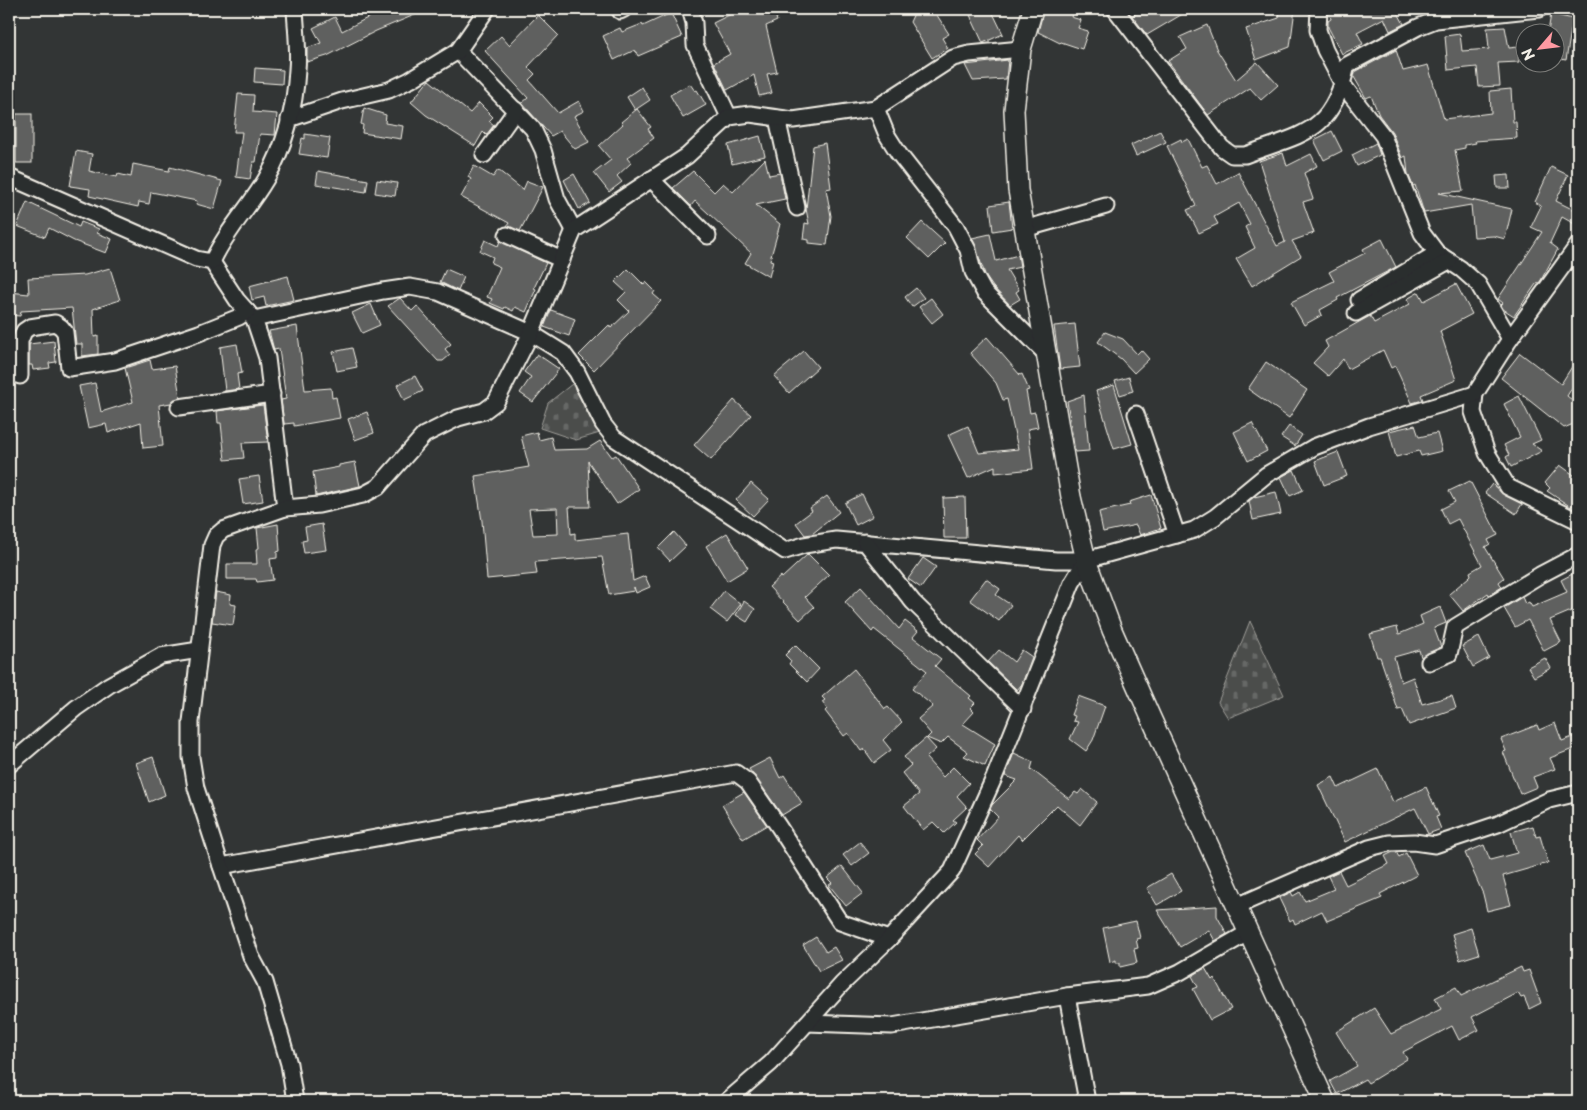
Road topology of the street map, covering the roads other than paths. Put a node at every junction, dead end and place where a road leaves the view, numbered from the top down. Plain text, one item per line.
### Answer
1 (295, 9) edge
2 (487, 9) edge
3 (690, 9) edge
4 (1033, 9) edge
5 (1114, 9) edge
6 (1318, 9) edge
7 (1538, 9) edge
8 (1021, 49) junction
9 (458, 51) junction
10 (1343, 85) junction
11 (876, 108) junction
12 (516, 110) junction
13 (729, 117) junction
14 (776, 118) junction
15 (289, 119) junction
16 (484, 155) dead end
17 (9, 177) edge
18 (652, 179) junction
19 (1106, 206) dead end
20 (797, 208) dead end
21 (1024, 229) junction
22 (574, 230) junction
23 (507, 235) dead end
24 (708, 236) dead end
25 (1578, 245) edge
26 (1443, 257) junction
27 (562, 260) junction
28 (212, 262) junction
29 (1353, 309) dead end
30 (251, 315) junction
31 (531, 334) junction
32 (1510, 339) junction
33 (1046, 354) junction
34 (20, 376) dead end
35 (272, 394) junction
36 (1475, 394) junction
37 (179, 407) dead end
38 (1136, 414) dead end
39 (284, 508) junction
40 (1578, 521) edge
41 (1177, 535) junction
42 (865, 542) junction
43 (1578, 555) edge
44 (1086, 560) junction
45 (199, 650) junction
46 (1429, 662) dead end
47 (1023, 709) junction
48 (9, 765) edge
49 (1578, 792) edge
50 (221, 866) junction
51 (1237, 906) junction
52 (1249, 932) junction
53 (889, 939) junction
54 (1067, 996) junction
55 (807, 1024) junction
56 (295, 1101) edge
57 (727, 1101) edge
58 (1087, 1101) edge
59 (1325, 1101) edge

1 - 15 street
2 - 9 street
3 - 13 street
4 - 8 street
5 - 10 street
6 - 10 street
7 - 10 street
8 - 11 street
8 - 21 street
9 - 12 street
9 - 15 street
10 - 26 street
11 - 14 street
11 - 33 street
12 - 16 street
12 - 22 street
13 - 14 street
13 - 18 street
14 - 20 street
15 - 28 street
17 - 28 street
18 - 22 street
18 - 24 street
19 - 21 street
21 - 33 street
22 - 27 street
23 - 27 street
25 - 32 street
26 - 29 street
26 - 32 street
27 - 31 street
28 - 30 street
30 - 31 street
30 - 34 street
30 - 35 street
31 - 39 street
31 - 42 street
32 - 36 street
33 - 44 street
35 - 37 street
35 - 39 street
36 - 40 street
36 - 41 street
38 - 41 street
39 - 45 street
41 - 44 street
42 - 44 street
42 - 47 street
43 - 46 street
44 - 47 street
44 - 51 street
45 - 48 street
45 - 50 street
47 - 53 street
49 - 51 street
50 - 53 street
50 - 56 street
51 - 52 street
52 - 54 street
52 - 59 street
53 - 55 street
54 - 55 street
54 - 58 street
55 - 57 street

